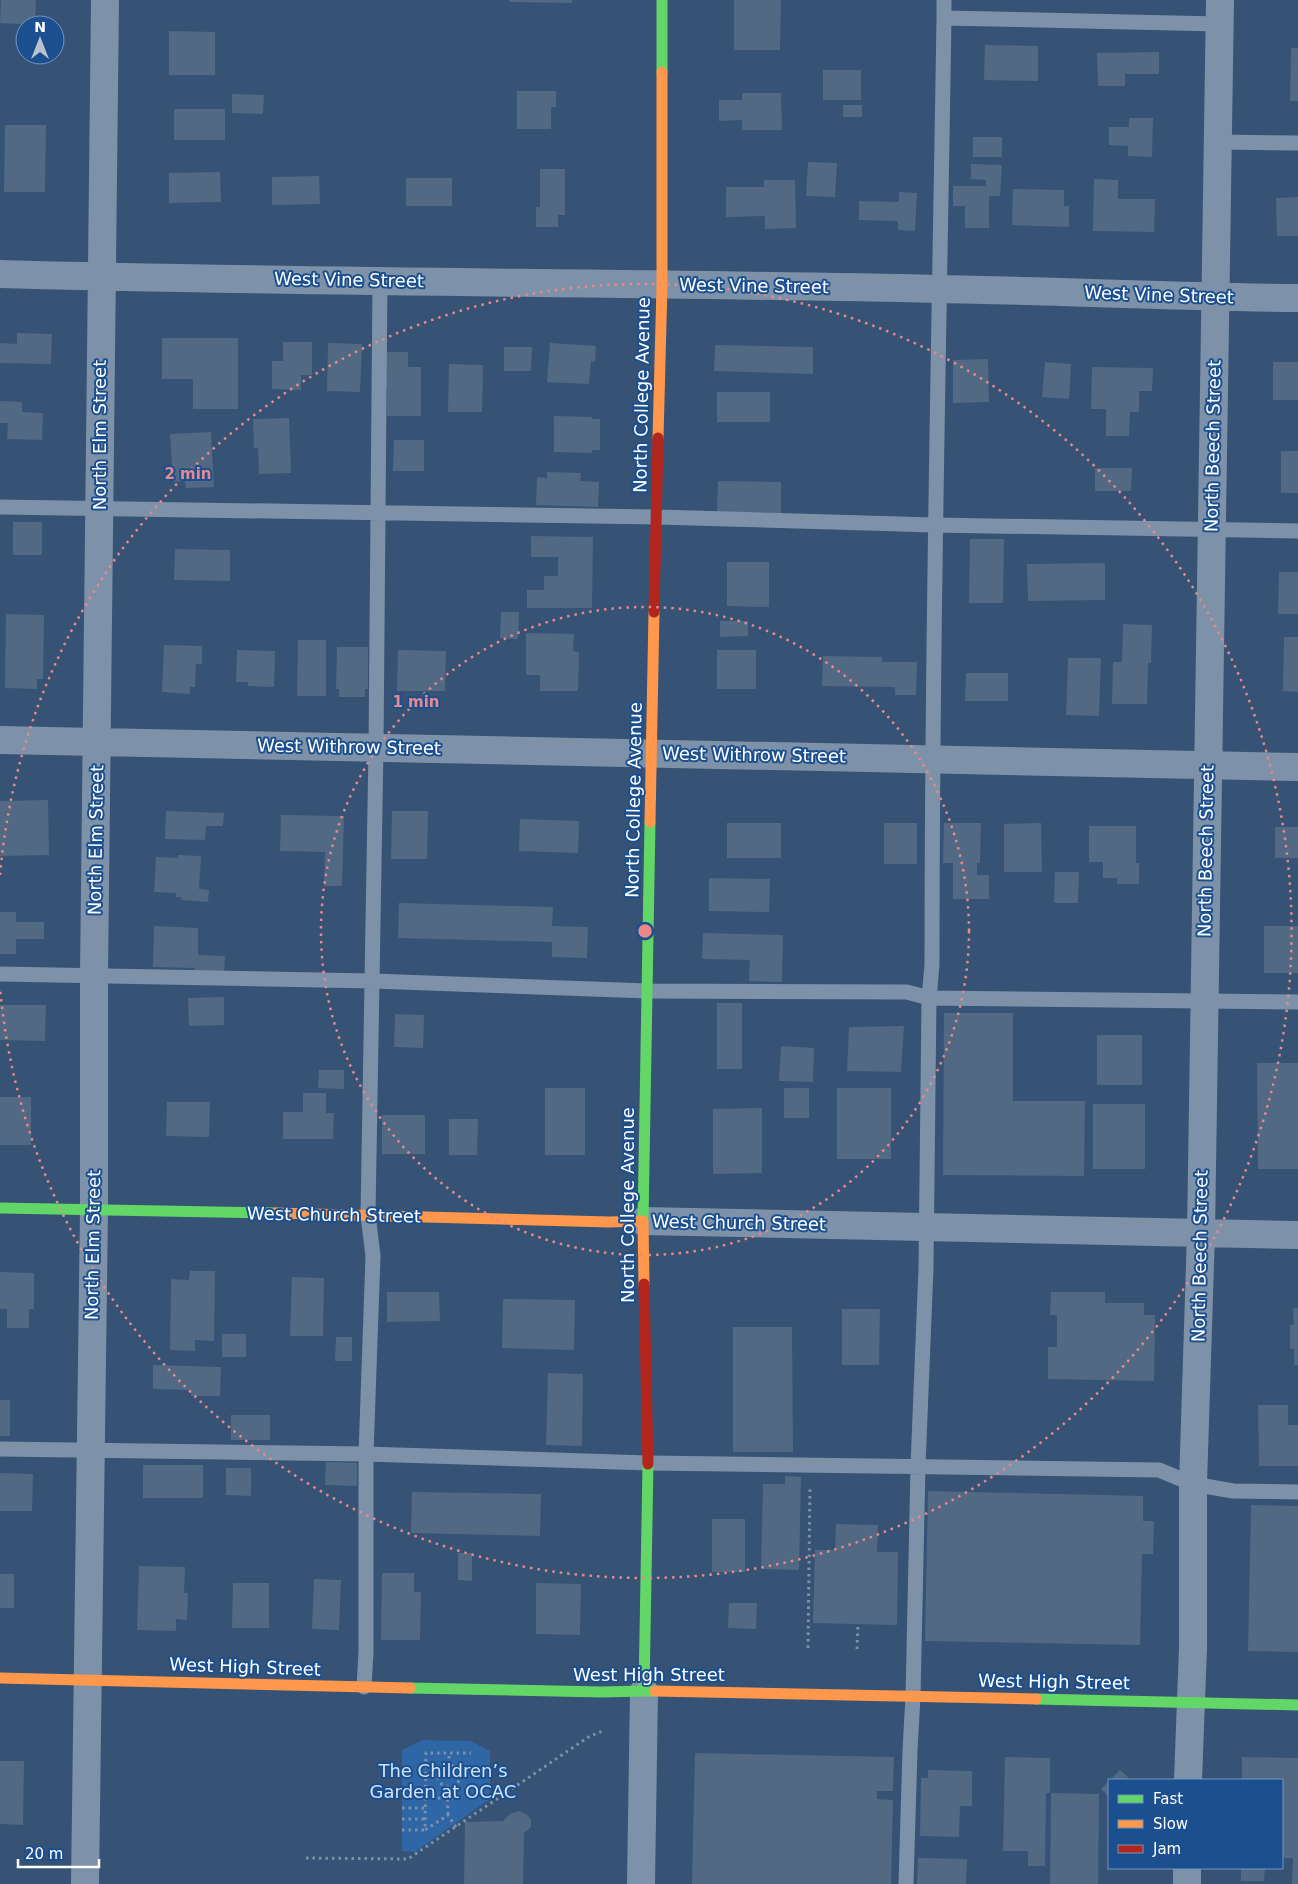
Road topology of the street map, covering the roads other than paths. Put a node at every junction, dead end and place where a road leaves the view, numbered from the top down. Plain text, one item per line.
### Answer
1 (105, 0) edge
2 (662, 0) edge
3 (944, 0) edge
4 (1220, 12) edge
5 (944, 18) junction
6 (1218, 142) junction
7 (1298, 143) edge
8 (0, 274) edge
9 (102, 276) junction
10 (380, 281) junction
11 (662, 285) junction
12 (940, 289) junction
13 (1216, 298) junction
14 (1298, 298) edge
15 (0, 507) edge
16 (100, 509) junction
17 (378, 513) junction
18 (657, 517) junction
19 (934, 525) junction
20 (1211, 530) junction
21 (1298, 531) edge
22 (0, 740) edge
23 (98, 742) junction
24 (376, 748) junction
25 (651, 753) junction
26 (932, 759) junction
27 (1208, 765) junction
28 (1298, 767) edge
29 (0, 974) edge
30 (94, 976) junction
31 (372, 981) junction
32 (648, 990) junction
33 (929, 998) junction
34 (1204, 1002) junction
35 (1298, 1002) edge
36 (0, 1208) edge
37 (94, 1210) junction
38 (368, 1215) junction
39 (644, 1221) junction
40 (927, 1228) junction
41 (1201, 1234) junction
42 (1298, 1235) edge
43 (0, 1449) edge
44 (92, 1450) junction
45 (366, 1454) junction
46 (648, 1463) junction
47 (918, 1466) junction
48 (1193, 1484) junction
49 (1298, 1492) edge
50 (0, 1678) edge
51 (88, 1679) junction
52 (364, 1687) junction
53 (644, 1691) junction
54 (913, 1697) junction
55 (1190, 1703) junction
56 (1298, 1705) edge
57 (1188, 1779) edge
58 (1187, 1869) edge
59 (85, 1884) edge
60 (641, 1884) edge
61 (906, 1884) edge
62 (1186, 1884) edge

1 - 9 street, North Elm Street
2 - 11 main road, North College Avenue
3 - 5 lane
4 - 5 lane
4 - 6 street, North Beech Street
5 - 12 lane
6 - 7 lane
6 - 13 street, North Beech Street
8 - 9 street, West Vine Street
9 - 10 street, West Vine Street
9 - 16 street, North Elm Street
10 - 11 street, West Vine Street
10 - 17 lane
11 - 12 street, West Vine Street
11 - 18 main road, North College Avenue
12 - 13 street, West Vine Street
12 - 19 lane
13 - 14 street, West Vine Street
13 - 20 street, North Beech Street
15 - 16 lane
16 - 17 lane
16 - 23 street, North Elm Street
17 - 18 lane
17 - 24 lane
18 - 19 lane
18 - 25 main road, North College Avenue
19 - 20 lane
19 - 26 lane
20 - 21 lane
20 - 27 street, North Beech Street
22 - 23 street, West Withrow Street
23 - 24 street, West Withrow Street
23 - 30 street, North Elm Street
24 - 25 street, West Withrow Street
24 - 31 lane
25 - 26 street, West Withrow Street
25 - 32 main road, North College Avenue
26 - 27 street, West Withrow Street
26 - 33 lane
27 - 28 street, West Withrow Street
27 - 34 street, North Beech Street
29 - 30 lane
30 - 31 lane
30 - 37 street, North Elm Street
31 - 32 lane
31 - 38 lane
32 - 33 lane
32 - 39 main road, North College Avenue
33 - 34 lane
33 - 40 lane
34 - 35 lane
34 - 41 street, North Beech Street
36 - 37 main road, West Church Street
37 - 38 main road, West Church Street
37 - 44 street, North Elm Street
38 - 39 main road, West Church Street
38 - 45 lane
39 - 40 street, West Church Street
39 - 46 main road, North College Avenue
40 - 41 street, West Church Street
40 - 47 lane
41 - 42 street, West Church Street
41 - 48 street, North Beech Street
43 - 44 lane
44 - 45 lane
44 - 51 street, North Elm Street
45 - 46 lane
45 - 52 lane
46 - 47 lane
46 - 53 main road, North College Avenue
47 - 48 lane
47 - 54 lane
48 - 49 lane
48 - 55 street, North Beech Street
50 - 51 main road, West High Street
51 - 52 main road, West High Street
51 - 59 street, North Elm Street
52 - 53 main road, West High Street
53 - 54 main road, West High Street
53 - 60 street
54 - 55 main road, West High Street
54 - 61 lane
55 - 56 main road, West High Street
55 - 57 street, North Beech Street
58 - 62 street

